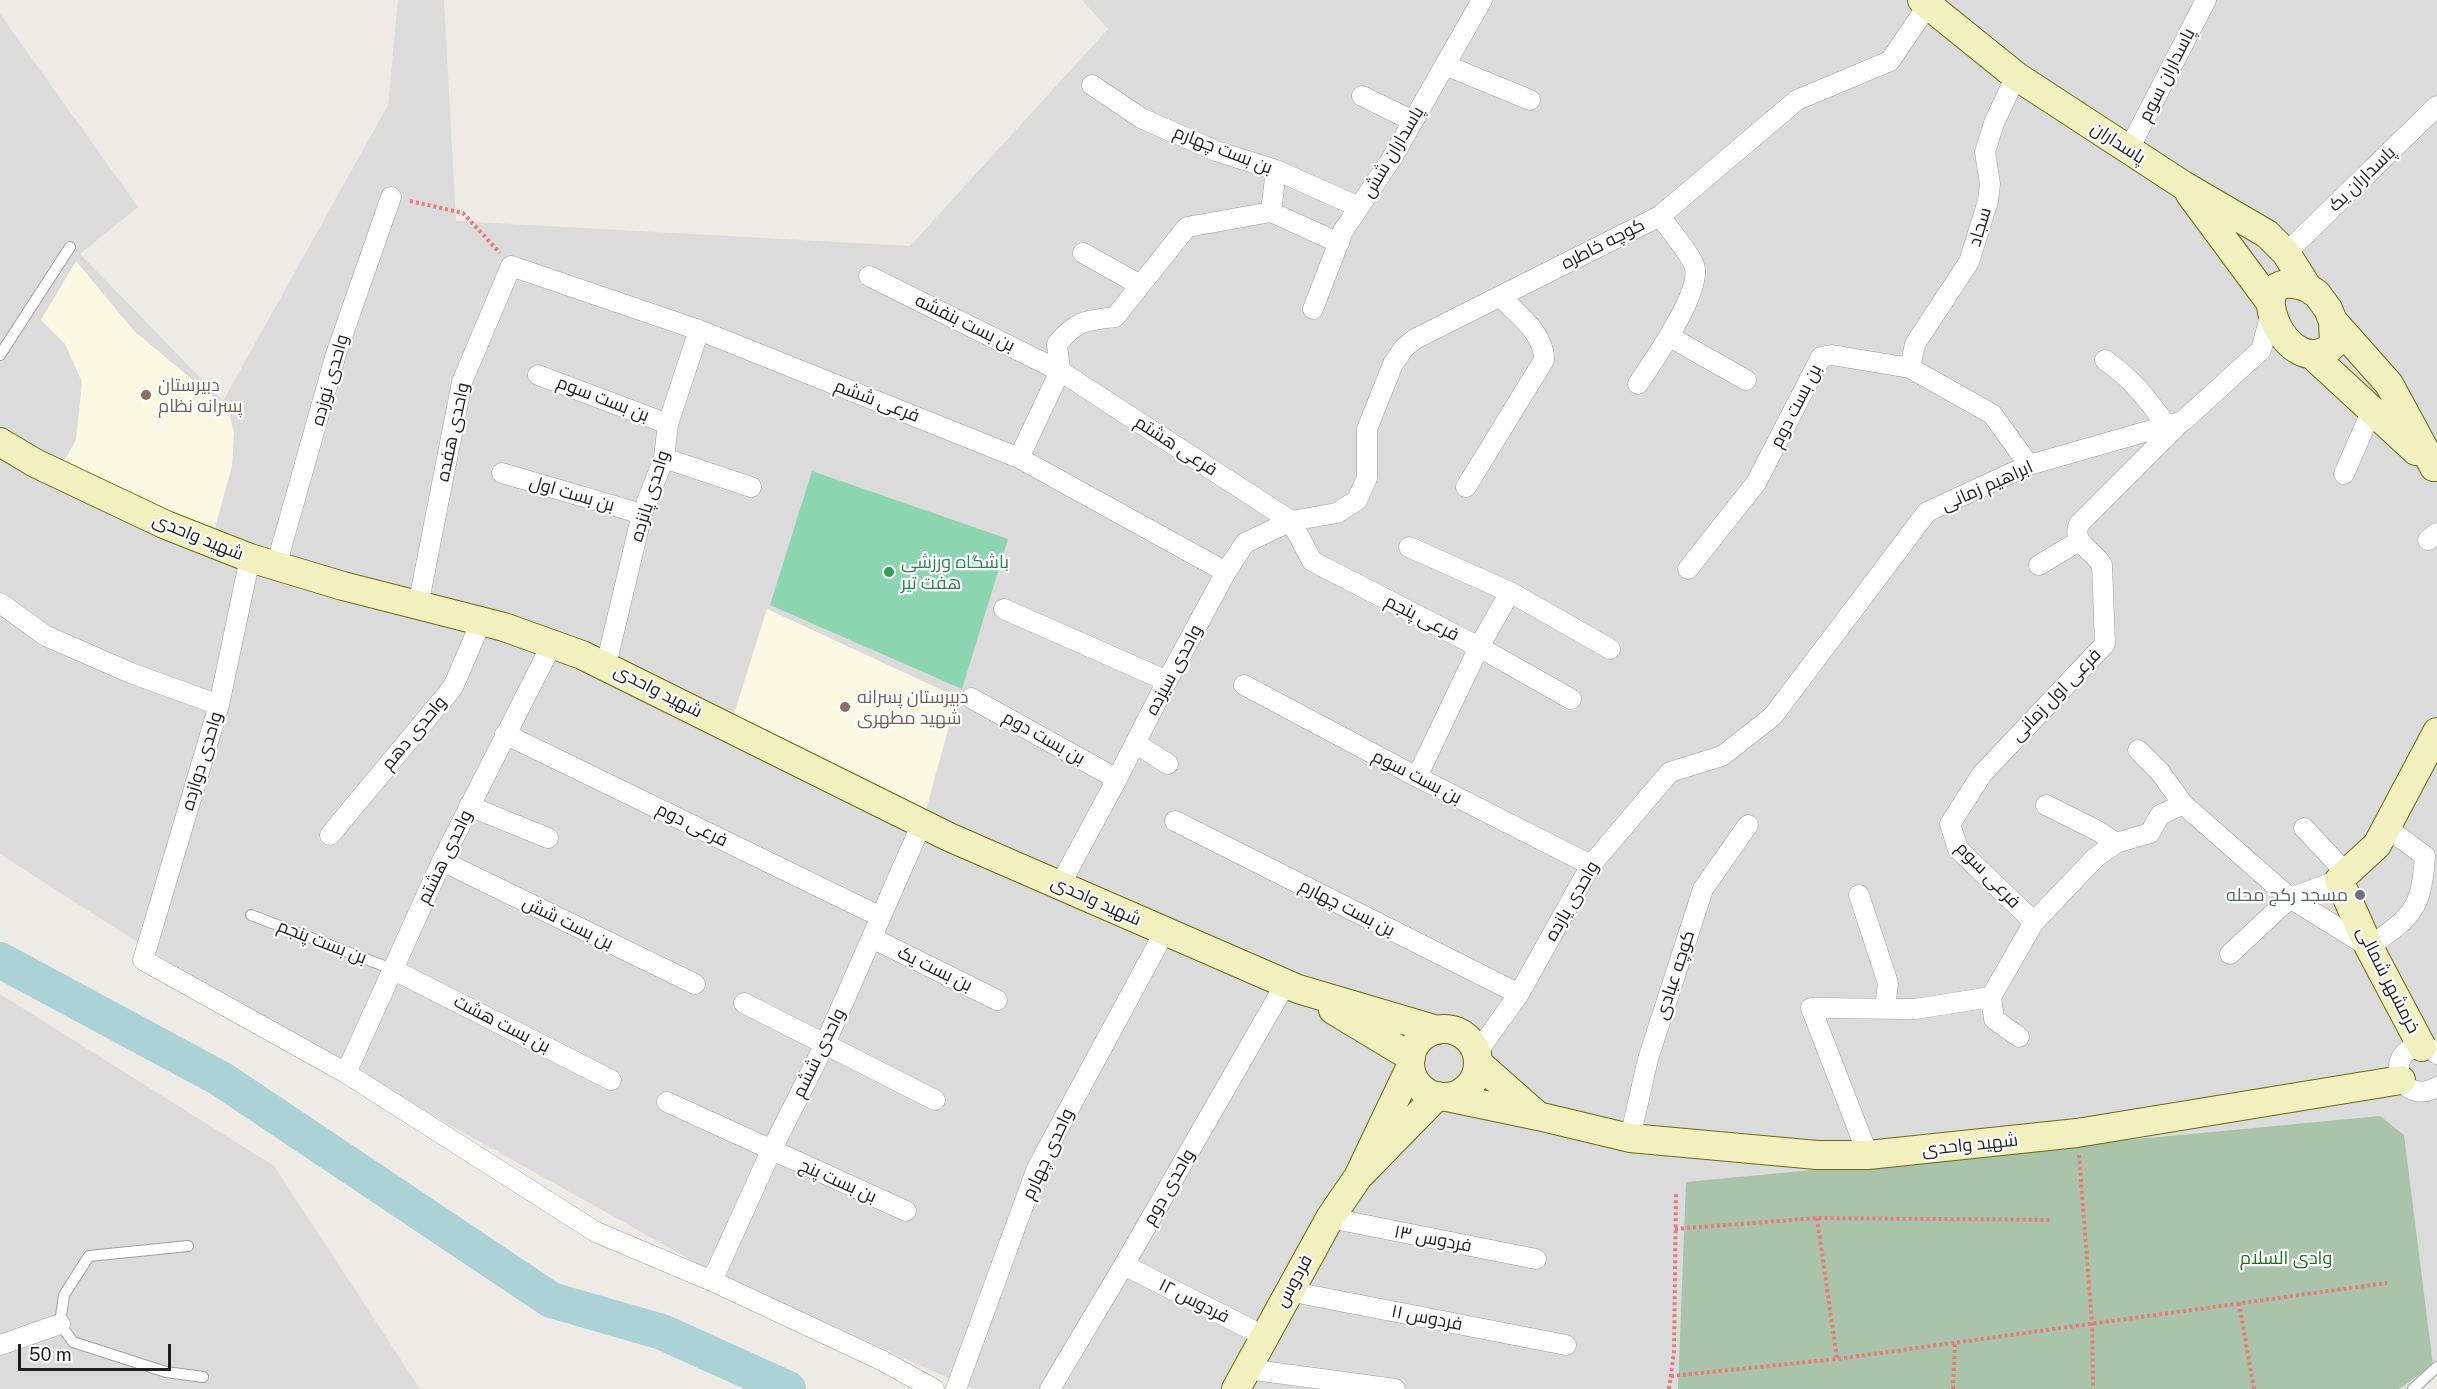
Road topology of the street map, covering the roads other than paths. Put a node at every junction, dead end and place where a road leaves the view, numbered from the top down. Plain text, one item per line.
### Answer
1 (1482, 0) edge
2 (2206, 0) edge
3 (1925, 2) edge
4 (1445, 65) junction
5 (2016, 76) junction
6 (1092, 85) dead end
7 (1362, 96) dead end
8 (1530, 100) dead end
9 (2437, 105) edge
10 (1413, 121) junction
11 (2129, 149) junction
12 (1276, 170) junction
13 (2183, 185) junction
14 (391, 197) road end
15 (1359, 207) junction
16 (1271, 212) junction
17 (1660, 216) junction
18 (1339, 243) junction
19 (69, 247) dead end
20 (1083, 253) dead end
21 (2286, 253) junction
22 (510, 266) joint
23 (869, 276) dead end
24 (1140, 285) junction
25 (2308, 288) junction
26 (1500, 296) junction
27 (2271, 308) junction
28 (1313, 309) dead end
29 (2333, 321) junction
30 (699, 330) junction
31 (1670, 337) junction
32 (2261, 350) junction
33 (2306, 352) junction
34 (0, 355) edge
35 (2105, 360) dead end
36 (1910, 368) junction
37 (1060, 371) junction
38 (538, 375) dead end
39 (1746, 380) dead end
40 (1638, 384) dead end
41 (2372, 410) junction
42 (2174, 423) junction
43 (668, 424) junction
44 (0, 442) edge
45 (664, 458) junction
46 (1019, 458) junction
47 (2030, 465) junction
48 (2435, 469) edge
49 (502, 473) dead end
50 (2344, 474) dead end
51 (751, 487) dead end
52 (1466, 487) dead end
53 (1336, 513) joint
54 (642, 514) junction
55 (1291, 520) junction
56 (2079, 541) junction
57 (1409, 548) dead end
58 (263, 562) junction
59 (2039, 565) dead end
60 (1688, 569) dead end
61 (1226, 572) junction
62 (1510, 592) junction
63 (0, 603) edge
64 (418, 606) junction
65 (1004, 609) dead end
66 (481, 622) junction
67 (552, 644) junction
68 (1479, 647) junction
69 (1610, 649) dead end
70 (606, 665) junction
71 (1167, 681) junction
72 (1244, 686) dead end
73 (971, 698) dead end
74 (1572, 699) dead end
75 (219, 705) junction
76 (2437, 732) edge
77 (505, 734) junction
78 (1135, 743) junction
79 (2138, 750) dead end
80 (1722, 756) joint
81 (1168, 764) dead end
82 (1417, 777) junction
83 (1117, 779) junction
84 (2183, 804) junction
85 (2046, 805) dead end
86 (469, 806) junction
87 (1174, 821) dead end
88 (922, 824) junction
89 (1950, 824) joint
90 (1748, 825) dead end
91 (2386, 827) junction
92 (2304, 828) dead end
93 (330, 835) dead end
94 (548, 838) dead end
95 (2116, 843) junction
96 (442, 861) junction
97 (1591, 865) junction
98 (2343, 877) junction
99 (1060, 885) junction
100 (1859, 895) dead end
101 (2290, 898) junction
102 (251, 915) dead end
103 (879, 916) junction
104 (2034, 922) junction
105 (1165, 931) junction
106 (872, 938) junction
107 (2369, 947) junction
108 (2230, 954) dead end
109 (392, 969) junction
110 (695, 984) dead end
111 (1292, 986) junction
112 (1519, 994) junction
113 (1990, 997) junction
114 (998, 1000) dead end
115 (744, 1002) dead end
116 (1885, 1008) junction
117 (1437, 1030) junction
118 (2019, 1037) dead end
119 (825, 1044) junction
120 (2430, 1050) edge
121 (1477, 1059) junction
122 (1410, 1062) junction
123 (346, 1073) junction
124 (611, 1080) dead end
125 (2401, 1080) junction
126 (2437, 1087) edge
127 (1442, 1097) junction
128 (935, 1100) dead end
129 (667, 1102) dead end
130 (1538, 1116) junction
131 (1630, 1138) junction
132 (771, 1151) junction
133 (1868, 1155) junction
134 (1358, 1177) junction
135 (906, 1211) dead end
136 (1330, 1218) junction
137 (188, 1246) dead end
138 (1536, 1259) dead end
139 (1124, 1265) junction
140 (712, 1281) junction
141 (1288, 1291) junction
142 (60, 1324) junction
143 (1264, 1336) junction
144 (0, 1345) edge
145 (1566, 1345) dead end
146 (2437, 1367) edge
147 (203, 1377) dead end
148 (1241, 1379) edge
149 (934, 1389) edge
150 (956, 1389) edge
151 (1050, 1389) edge
152 (1395, 1389) edge
153 (2413, 1389) edge

1 - 4 street, پاسداران شش
2 - 11 street, پاسداران سوم
3 - 5 street, پاسداران
3 - 17 street, كوچه خاطره
4 - 8 street
4 - 10 street, پاسداران شش
5 - 11 street, پاسداران
5 - 36 street, سجاد
6 - 12 street, بن بست چهارم
7 - 10 street
9 - 21 street, پاسداران یک
10 - 15 street, پاسداران شش
11 - 13 street, پاسداران
12 - 15 street, بن بست چهارم
12 - 16 street
13 - 21 street, پاسداران
13 - 27 street
14 - 58 street, واحدی نوزده
15 - 18 street, پاسداران شش
16 - 18 street
16 - 24 street
17 - 26 street, كوچه خاطره
17 - 31 street
18 - 28 street, پاسداران شش
19 - 34 lane
20 - 24 street
21 - 25 street, پاسداران
22 - 30 street, فرعی ششم
22 - 64 street, واحدی هفده
23 - 37 street, بن بست بنفشه
24 - 37 street
25 - 27 street
25 - 29 street
26 - 52 street
26 - 53 street, كوچه خاطره
27 - 32 street
27 - 33 street
29 - 33 street
29 - 48 street
30 - 43 street, واحدی پانزده
30 - 46 street, فرعی ششم
31 - 39 street
31 - 40 street
32 - 33 street
32 - 42 street, ابراهیم زمانی
33 - 41 street
35 - 42 street
36 - 47 street, بن بست دوم
36 - 60 street, بن بست دوم
37 - 46 street
37 - 55 street, فرعی هشتم
38 - 43 street, بن بست سوم
41 - 48 street
41 - 50 street
42 - 47 street, ابراهیم زمانی
42 - 56 street
43 - 45 street, واحدی پانزده
44 - 58 street, شهید واحدی
45 - 51 street
45 - 54 street, واحدی پانزده
46 - 61 street, فرعی ششم
47 - 80 street, ابراهیم زمانی
49 - 54 street, بن بست اول
53 - 55 street, واحدی سیزده
54 - 70 street, واحدی پانزده
55 - 61 street, واحدی سیزده
55 - 68 street, فرعی پنجم
56 - 59 street
56 - 89 street, فرعی اول زمانی
57 - 62 street
58 - 64 street, شهید واحدی
58 - 75 street, واحدی دوازده
61 - 71 street, واحدی سیزده
62 - 68 street
62 - 69 street
63 - 75 street
64 - 66 street, شهید واحدی
65 - 71 street
66 - 67 street, شهید واحدی
66 - 93 street, واحدی دهم
67 - 70 street, شهید واحدی
67 - 77 street, واحدی هشتم
68 - 74 street, فرعی پنجم
68 - 82 street
70 - 88 street, شهید واحدی
71 - 78 street, واحدی سیزده
72 - 82 street, بن بست سوم
73 - 83 street, بن بست دوم
75 - 123 street, واحدی دوازده
76 - 91 street
77 - 86 street, واحدی هشتم
77 - 103 street, فرعی دوم
78 - 81 street
78 - 83 street, واحدی سیزده
79 - 84 street
80 - 97 street, واحدی یازده
82 - 97 street, بن بست سوم
83 - 99 street, واحدی سیزده
84 - 95 street
84 - 101 street
85 - 95 street
86 - 94 street
86 - 96 street, واحدی هشتم
87 - 112 street, بن بست چهارم
88 - 99 street, شهید واحدی
88 - 103 street, واحدی ششم
89 - 104 street, فرعی سوم
90 - 131 street, کوچه عبادی
91 - 98 street
91 - 107 street
92 - 98 street
95 - 104 street
96 - 109 street, واحدی هشتم
96 - 110 street, بن بست شش
97 - 112 street, واحدی یازده
98 - 101 street
98 - 107 street, خرمشهر شمالی
99 - 105 street, شهید واحدی
100 - 116 street
101 - 107 street
101 - 108 street
102 - 109 lane, بن بست پنجم
103 - 106 street, واحدی ششم
104 - 113 street
105 - 111 street, شهید واحدی
105 - 150 street, واحدی چهارم
106 - 114 street, بن بست یک
106 - 119 street, واحدی ششم
107 - 120 street, خرمشهر شمالی
109 - 123 street, واحدی هشتم
109 - 124 street, بن بست هشت
111 - 117 street
111 - 122 street
111 - 139 street, واحدی دوم
112 - 121 street, واحدی یازده
113 - 116 street
113 - 118 street
115 - 119 street
116 - 133 street
117 - 121 street
117 - 122 street
119 - 128 street
119 - 132 street, واحدی ششم
120 - 125 street
121 - 127 street
121 - 130 street
122 - 127 street
122 - 134 street
123 - 140 street
125 - 126 street
125 - 133 street, شهید واحدی
127 - 130 street, شهید واحدی
127 - 134 street
129 - 132 street
130 - 131 street, شهید واحدی
131 - 133 street, شهید واحدی
132 - 135 street, بن بست پنج
132 - 140 street, واحدی ششم
134 - 136 street, فردوس
136 - 138 street, فردوس ۱۳
136 - 141 street, فردوس
137 - 142 lane
139 - 143 street, فردوس ۱۲
139 - 151 street, واحدی دوم
140 - 149 street
141 - 143 street, فردوس
141 - 145 street, فردوس ۱۱
142 - 144 street
142 - 147 lane
143 - 148 street, فردوس
146 - 153 lane
148 - 152 street

